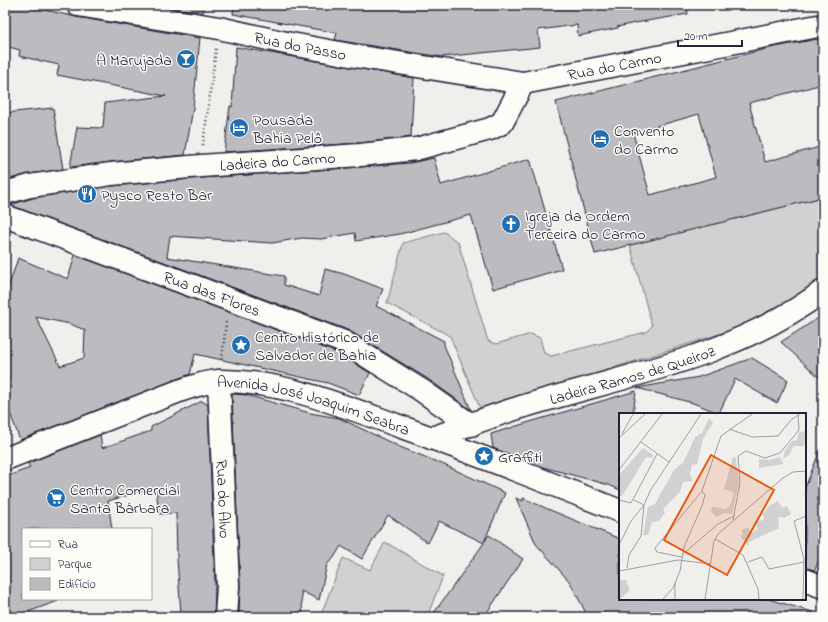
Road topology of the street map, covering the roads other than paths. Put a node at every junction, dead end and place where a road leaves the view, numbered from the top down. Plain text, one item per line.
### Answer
1 (78, 5) edge
2 (823, 25) edge
3 (523, 83) junction
4 (5, 192) edge
5 (5, 216) edge
6 (823, 291) edge
7 (219, 381) junction
8 (471, 425) junction
9 (432, 438) junction
10 (7, 453) edge
11 (619, 511) edge
12 (806, 580) edge
13 (823, 587) edge
14 (226, 617) edge

1 - 3 street, Rua do Passo
2 - 3 street, Rua do Carmo
3 - 4 street, Ladeira do Carmo
5 - 8 street, Rua das Flores
6 - 8 street, Ladeira Ramos de Queiroz
7 - 9 street, Avenida José Joaquim Seabra
7 - 10 street, Avenida José Joaquim Seabra
7 - 14 street, Rua do Alvo
8 - 9 street, Ladeira Ramos de Queiroz
9 - 11 street, Avenida José Joaquim Seabra
12 - 13 street

